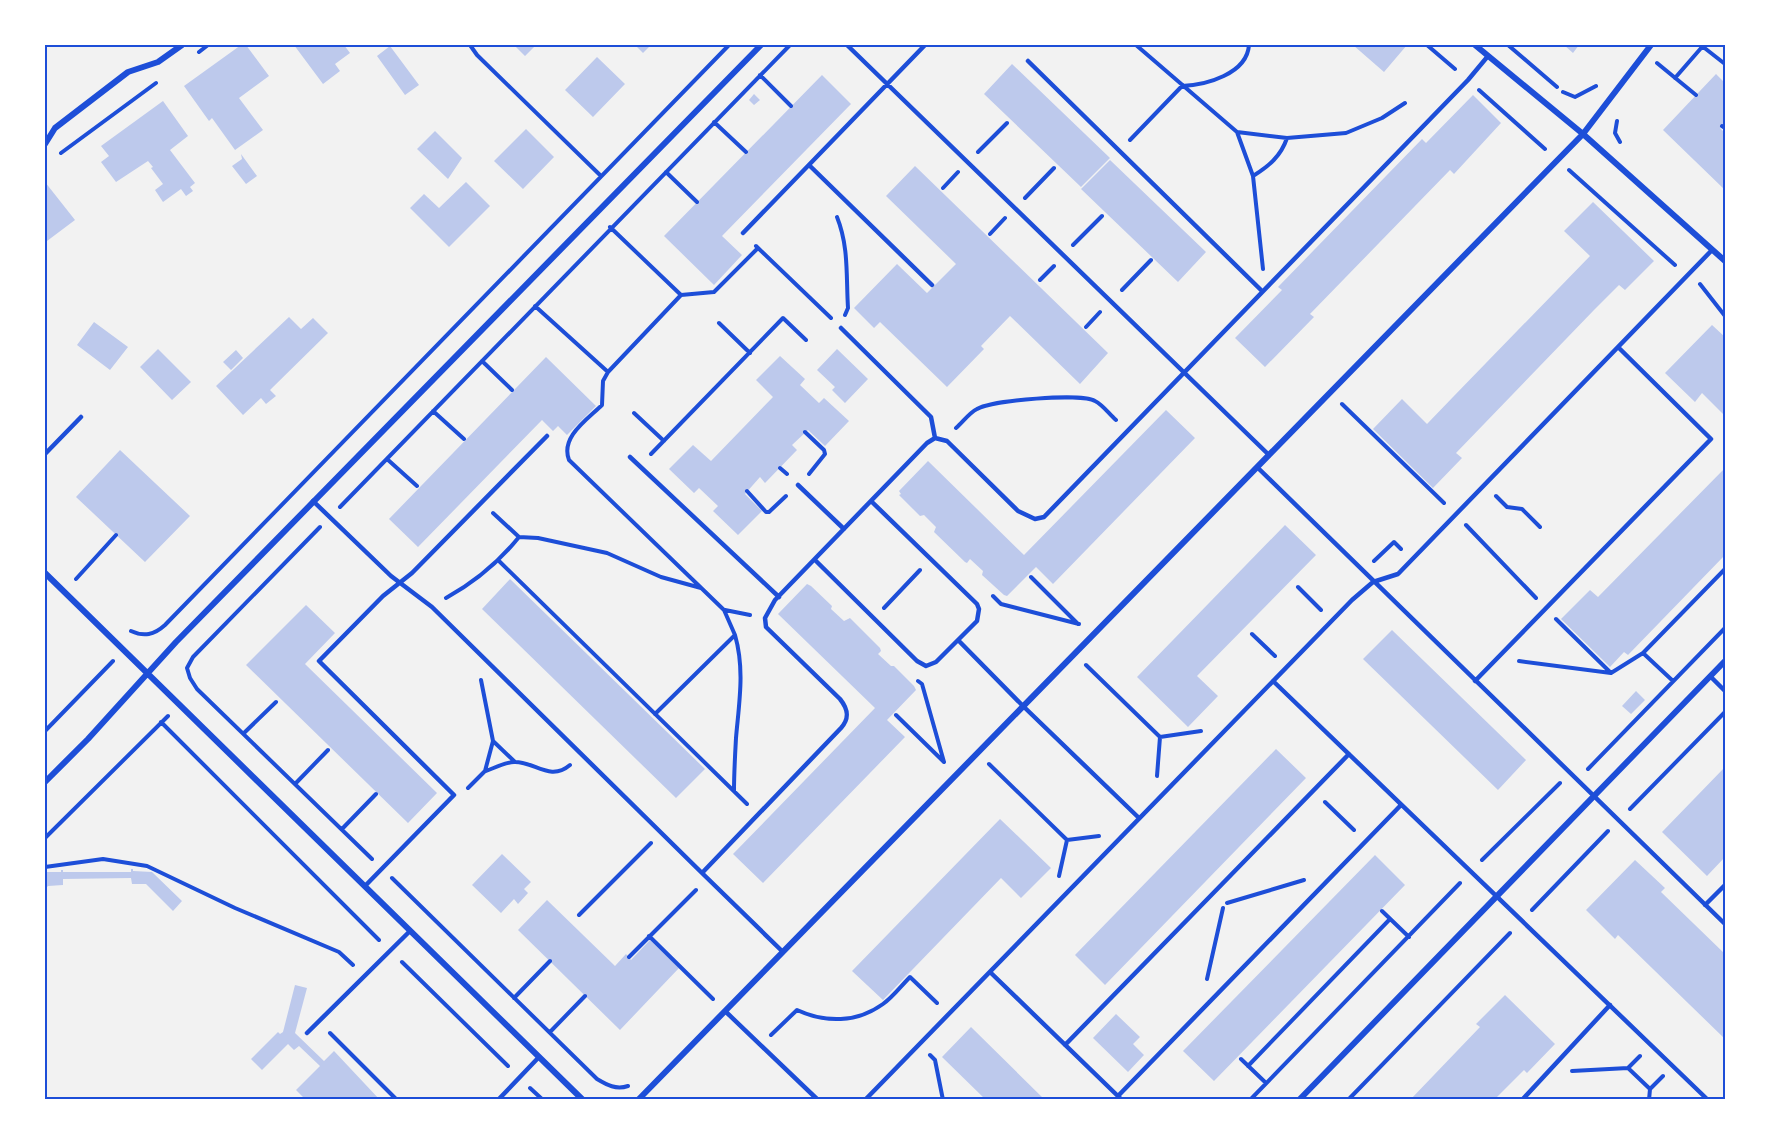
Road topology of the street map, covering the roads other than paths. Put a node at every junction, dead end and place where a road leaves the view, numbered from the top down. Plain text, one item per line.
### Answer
1 (182, 45) edge
2 (761, 45) edge
3 (847, 45) edge
4 (924, 45) edge
5 (1474, 45) edge
6 (1651, 45) edge
7 (1488, 56) junction
8 (1028, 61) dead end
9 (887, 83) junction
10 (1583, 134) junction
11 (45, 144) edge
12 (809, 165) junction
13 (743, 233) road end
14 (1712, 250) junction
15 (1725, 261) edge
16 (932, 285) dead end
17 (1264, 289) junction
18 (841, 328) road end
19 (1619, 348) junction
20 (1182, 373) junction
21 (81, 417) dead end
22 (547, 436) dead end
23 (935, 438) junction
24 (45, 454) edge
25 (1269, 455) junction
26 (630, 457) dead end
27 (1257, 467) junction
28 (798, 485) road end
29 (313, 501) junction
30 (871, 501) junction
31 (844, 529) junction
32 (815, 560) junction
33 (45, 573) edge
34 (1373, 582) junction
35 (399, 583) junction
36 (779, 597) junction
37 (958, 640) junction
38 (1725, 661) edge
39 (147, 674) junction
40 (1710, 676) junction
41 (1274, 681) junction
42 (1475, 681) junction
43 (1725, 691) edge
44 (1023, 706) junction
45 (1349, 754) junction
46 (45, 782) edge
47 (1594, 796) junction
48 (1401, 805) junction
49 (1139, 818) junction
50 (702, 873) junction
51 (1725, 885) edge
52 (365, 886) junction
53 (1496, 896) junction
54 (1705, 905) junction
55 (1725, 924) edge
56 (410, 931) junction
57 (783, 952) junction
58 (990, 972) junction
59 (1611, 1005) junction
60 (724, 1010) junction
61 (307, 1033) dead end
62 (1065, 1045) junction
63 (540, 1057) junction
64 (1702, 1095) junction
65 (1120, 1098) edge
66 (498, 1100) edge
67 (584, 1100) edge
68 (638, 1100) edge
69 (818, 1100) edge
70 (865, 1100) edge
71 (1299, 1100) edge
72 (1522, 1100) edge
73 (1697, 1100) edge
74 (1708, 1100) edge

1 - 11 street
2 - 29 street
3 - 9 lane
4 - 9 lane
5 - 7 street
6 - 10 street
7 - 10 street
7 - 17 lane
8 - 17 lane
9 - 12 lane
9 - 20 lane
10 - 14 street
10 - 25 street
12 - 13 lane
12 - 16 lane
14 - 15 street
14 - 19 lane
17 - 20 lane
18 - 23 lane
19 - 34 lane
19 - 42 lane
20 - 23 lane
20 - 25 lane
21 - 24 lane
22 - 35 lane
23 - 30 lane
25 - 27 street
26 - 36 lane
27 - 34 lane
27 - 44 street
28 - 31 lane
29 - 35 lane
29 - 39 street
30 - 31 lane
30 - 37 lane
31 - 32 lane
32 - 36 lane
32 - 37 lane
33 - 39 street
34 - 41 lane
34 - 42 lane
35 - 50 lane
35 - 52 lane
36 - 50 lane
37 - 44 lane
38 - 40 street
39 - 46 street
39 - 52 street
40 - 43 lane
40 - 47 street
41 - 45 lane
41 - 49 lane
42 - 47 lane
44 - 49 lane
44 - 57 street
45 - 48 lane
45 - 62 lane
47 - 53 street
47 - 54 lane
48 - 53 lane
48 - 65 lane
49 - 58 lane
50 - 57 lane
51 - 54 lane
52 - 56 street
53 - 59 lane
53 - 71 street
54 - 55 lane
56 - 61 lane
56 - 63 street
57 - 60 street
58 - 62 lane
58 - 70 lane
59 - 64 lane
59 - 72 lane
60 - 68 street
60 - 69 lane
62 - 65 lane
63 - 66 lane
63 - 67 street
64 - 73 lane
64 - 74 lane

